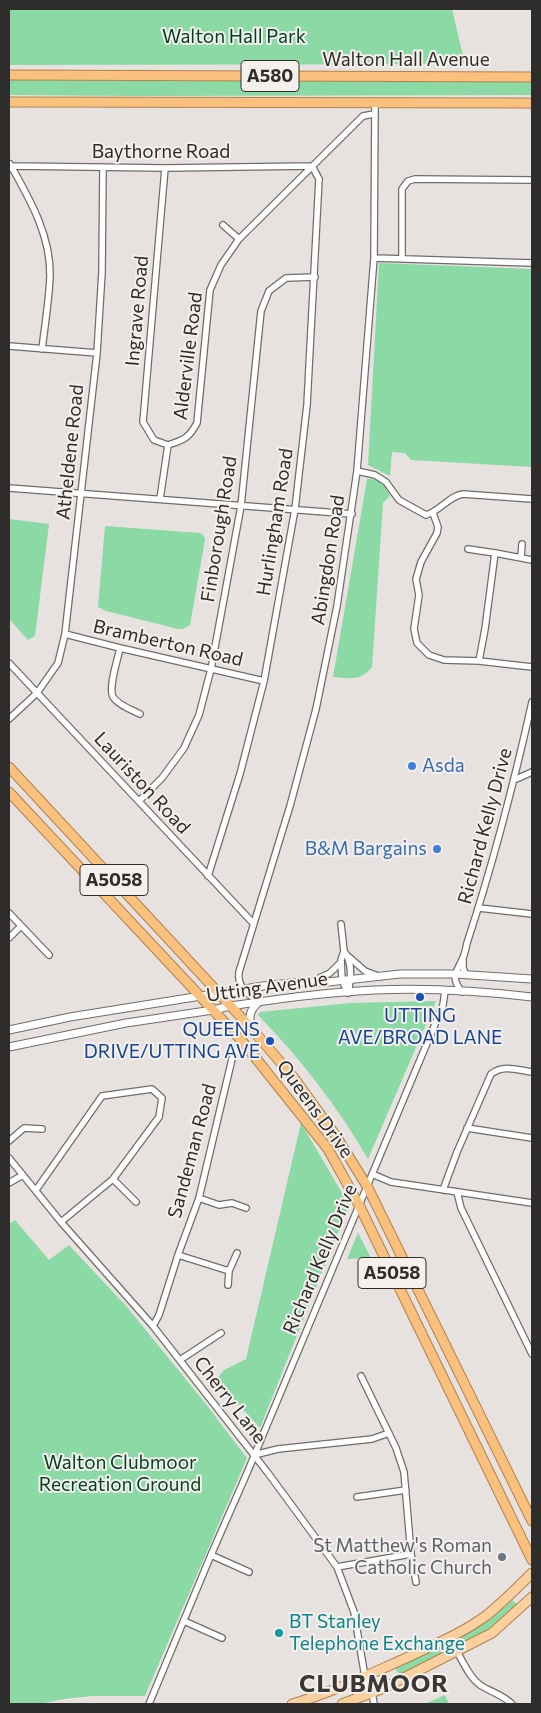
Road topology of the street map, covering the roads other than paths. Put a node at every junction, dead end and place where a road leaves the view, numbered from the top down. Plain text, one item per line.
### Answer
1 (9, 75) edge
2 (532, 77) edge
3 (9, 102) edge
4 (375, 103) junction
5 (532, 103) edge
6 (374, 114) junction
7 (9, 166) edge
8 (312, 166) junction
9 (103, 167) junction
10 (165, 168) junction
11 (532, 180) edge
12 (223, 225) dead end
13 (240, 239) junction
14 (374, 258) junction
15 (402, 259) junction
16 (532, 263) edge
17 (315, 277) junction
18 (9, 346) edge
19 (42, 349) junction
20 (96, 353) junction
21 (168, 444) junction
22 (357, 471) junction
23 (9, 488) edge
24 (81, 494) junction
25 (160, 499) junction
26 (532, 499) edge
27 (241, 506) junction
28 (295, 509) junction
29 (433, 513) junction
30 (352, 514) junction
31 (522, 544) dead end
32 (468, 549) dead end
33 (495, 553) junction
34 (520, 557) junction
35 (532, 560) edge
36 (66, 634) junction
37 (120, 648) junction
38 (479, 661) junction
39 (9, 663) edge
40 (532, 667) edge
41 (211, 669) junction
42 (264, 681) junction
43 (37, 693) junction
44 (532, 702) edge
45 (140, 714) dead end
46 (9, 719) edge
47 (9, 767) edge
48 (532, 772) edge
49 (514, 780) junction
50 (9, 792) edge
51 (138, 801) junction
52 (208, 876) junction
53 (479, 908) junction
54 (9, 913) edge
55 (532, 914) edge
56 (253, 923) junction
57 (342, 924) dead end
58 (21, 926) junction
59 (9, 938) edge
60 (344, 952) junction
61 (49, 955) dead end
62 (349, 957) junction
63 (463, 958) junction
64 (341, 962) junction
65 (455, 974) junction
66 (466, 975) junction
67 (380, 976) junction
68 (351, 979) junction
69 (532, 979) edge
70 (342, 980) junction
71 (313, 981) junction
72 (243, 989) junction
73 (445, 991) junction
74 (348, 992) junction
75 (462, 992) junction
76 (218, 993) junction
77 (199, 996) junction
78 (532, 997) edge
79 (259, 1001) junction
80 (230, 1006) junction
81 (213, 1010) junction
82 (251, 1028) junction
83 (9, 1030) edge
84 (242, 1041) junction
85 (9, 1047) edge
86 (532, 1072) edge
87 (467, 1128) junction
88 (42, 1129) dead end
89 (532, 1138) edge
90 (9, 1141) edge
91 (9, 1158) edge
92 (372, 1174) junction
93 (23, 1175) junction
94 (113, 1179) junction
95 (9, 1183) edge
96 (367, 1186) junction
97 (36, 1190) junction
98 (443, 1190) junction
99 (457, 1192) junction
100 (199, 1198) junction
101 (136, 1202) dead end
102 (532, 1203) edge
103 (359, 1205) junction
104 (246, 1208) dead end
105 (61, 1222) junction
106 (237, 1253) dead end
107 (178, 1255) junction
108 (229, 1271) junction
109 (228, 1285) dead end
110 (153, 1326) junction
111 (221, 1333) dead end
112 (532, 1354) edge
113 (180, 1360) junction
114 (361, 1376) dead end
115 (389, 1433) junction
116 (254, 1455) junction
117 (406, 1490) junction
118 (357, 1497) dead end
119 (532, 1521) edge
120 (411, 1554) junction
121 (211, 1555) junction
122 (532, 1560) edge
123 (337, 1567) junction
124 (249, 1572) dead end
125 (532, 1573) edge
126 (416, 1582) dead end
127 (532, 1597) edge
128 (184, 1622) junction
129 (222, 1638) dead end
130 (457, 1652) junction
131 (365, 1677) junction
132 (372, 1692) junction
133 (149, 1704) edge
134 (292, 1704) edge
135 (342, 1704) edge
136 (374, 1704) edge
137 (512, 1704) edge

1 - 2 highway, Walton Hall Avenue / A580
3 - 4 highway, A580
4 - 5 highway, A580
4 - 6 street, Abingdon Road
6 - 8 street, Alderville Road
6 - 14 street, Abingdon Road
7 - 9 street, Baythorne Road
7 - 19 street
8 - 10 street, Baythorne Road
8 - 13 street, Alderville Road
8 - 17 street, Hurlingham Road
9 - 10 street, Baythorne Road
9 - 20 street, Atheldene Road
10 - 21 street, Ingrave Road
11 - 15 street
12 - 13 street
13 - 21 street, Alderville Road
14 - 15 street
14 - 22 street, Abingdon Road
15 - 16 street
17 - 27 street, Finborough Road
17 - 28 street, Hurlingham Road
18 - 19 street
19 - 20 street
20 - 24 street, Atheldene Road
21 - 25 street, Alderville Road
22 - 29 street
22 - 30 street, Abingdon Road
23 - 24 street
24 - 25 street
24 - 36 street, Atheldene Road
25 - 27 street
26 - 29 street
27 - 28 street
27 - 41 street, Finborough Road
28 - 30 street
28 - 42 street, Hurlingham Road
29 - 38 street
30 - 56 street, Abingdon Road
31 - 34 street
32 - 33 street
33 - 34 street
33 - 38 street
34 - 35 street
36 - 37 street, Bramberton Road
36 - 43 street, Atheldene Road
37 - 41 street, Bramberton Road
37 - 45 street
38 - 40 street
39 - 43 street, Lauriston Road
41 - 42 street, Bramberton Road
41 - 51 street, Finborough Road
42 - 52 street, Hurlingham Road
43 - 46 street, Atheldene Road
43 - 51 street, Lauriston Road
44 - 49 street, Richard Kelly Drive
47 - 76 highway, Queens Drive / A5058
48 - 49 street
49 - 53 street, Richard Kelly Drive
50 - 77 highway, Queens Drive / A5058
51 - 52 street, Lauriston Road
52 - 56 street, Lauriston Road
53 - 55 street
53 - 63 street, Richard Kelly Drive
54 - 58 street
56 - 72 street, Abingdon Road
57 - 60 street
58 - 59 street
58 - 61 street
60 - 62 street
60 - 64 street
62 - 67 street
62 - 68 street
63 - 65 street, Richard Kelly Drive
63 - 66 street, Richard Kelly Drive
64 - 70 street
64 - 71 street
65 - 66 street, Utting Avenue
65 - 67 street, Utting Avenue
65 - 75 street
66 - 69 street, Utting Avenue
67 - 68 street, Utting Avenue
68 - 70 street, Utting Avenue
68 - 74 street
70 - 71 street, Utting Avenue
70 - 74 street
71 - 72 street, Utting Avenue
72 - 76 street, Utting Avenue
72 - 79 street
73 - 74 street, Utting Avenue
73 - 75 street, Utting Avenue
73 - 92 street, Richard Kelly Drive
74 - 79 street, Utting Avenue
75 - 78 street, Utting Avenue
76 - 77 street, Utting Avenue
76 - 80 highway, Queens Drive / A5058
77 - 81 highway, Queens Drive / A5058
77 - 83 street, Utting Avenue
79 - 80 street, Utting Avenue
79 - 82 street
80 - 81 street, Utting Avenue
80 - 82 highway, Queens Drive / A5058
81 - 84 highway, Queens Drive / A5058
81 - 85 street, Utting Avenue
82 - 96 highway, Queens Drive / A5058
84 - 100 street, Sandeman Road
84 - 103 highway, Queens Drive / A5058
86 - 87 street
87 - 89 street
87 - 98 street
88 - 90 street
91 - 93 street, Cherry Lane
92 - 96 street, Richard Kelly Drive
92 - 98 street
93 - 95 street
93 - 97 street, Cherry Lane
94 - 97 street
94 - 101 street
94 - 105 street
96 - 103 street, Richard Kelly Drive
96 - 119 highway, Queens Drive / A5058
97 - 105 street, Cherry Lane
98 - 99 street
99 - 102 street
99 - 112 street
100 - 104 street
100 - 107 street, Sandeman Road
103 - 116 street, Richard Kelly Drive
103 - 122 highway, Queens Drive / A5058
105 - 110 street, Cherry Lane
106 - 108 street
107 - 108 street
107 - 110 street, Sandeman Road
108 - 109 street
110 - 113 street, Cherry Lane
111 - 113 street
113 - 116 street, Cherry Lane
114 - 115 street
115 - 116 street
115 - 117 street
116 - 121 street, Richard Kelly Drive
116 - 123 street, Cherry Lane
117 - 118 street
117 - 120 street
120 - 123 street
120 - 126 street
121 - 124 street
121 - 128 street, Richard Kelly Drive
123 - 131 street, Cherry Lane
125 - 131 main road
127 - 130 main road
128 - 129 street
128 - 133 street, Richard Kelly Drive
130 - 132 main road
130 - 137 street
131 - 132 street, Cherry Lane
131 - 134 main road
132 - 135 main road
132 - 136 street, Cherry Lane

